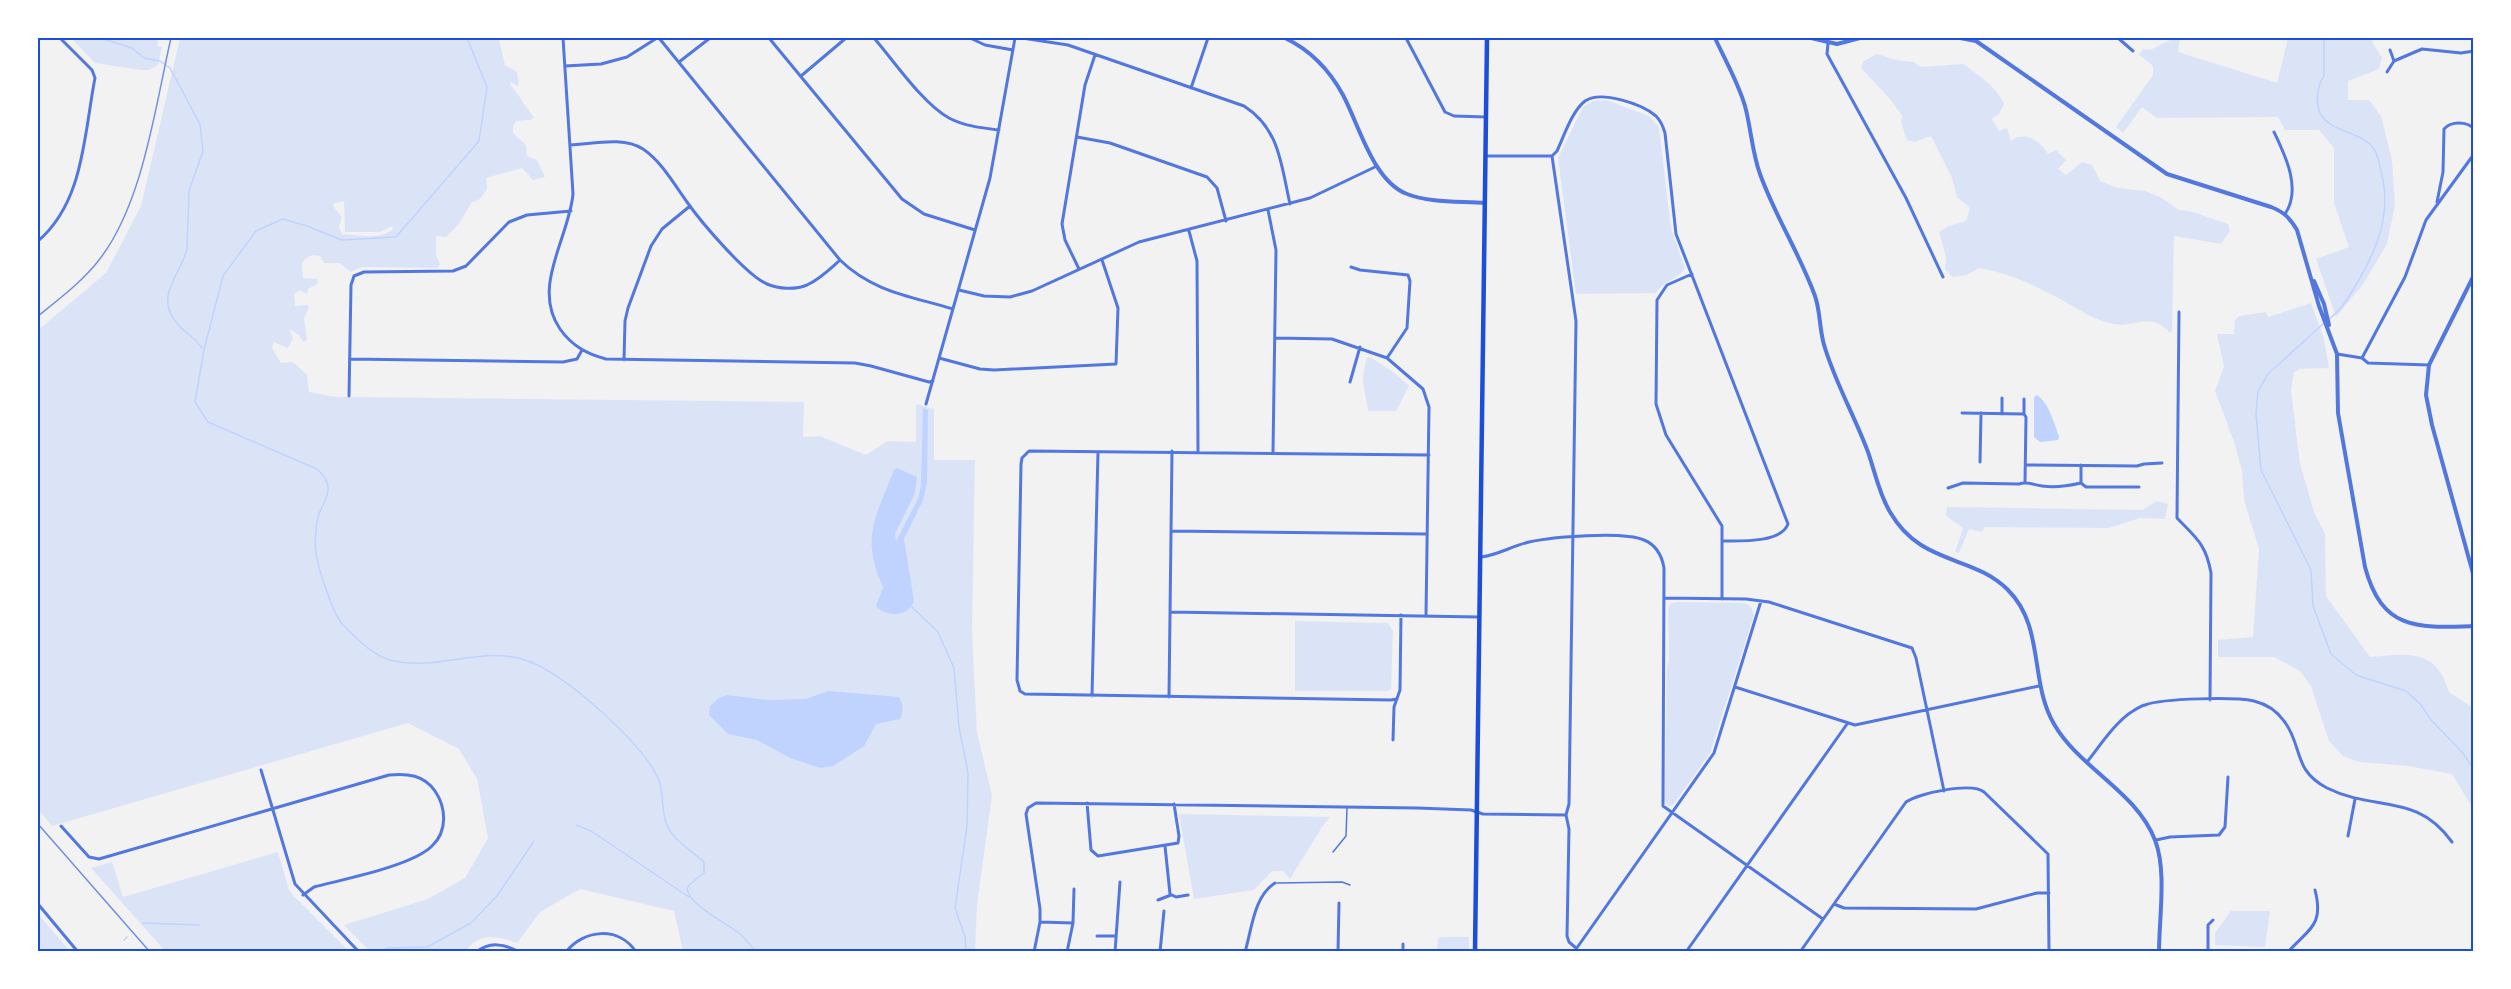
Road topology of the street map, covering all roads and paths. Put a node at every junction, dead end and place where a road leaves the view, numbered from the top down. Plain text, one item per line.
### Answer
1 (60, 38) edge
2 (562, 38) edge
3 (658, 38) edge
4 (710, 38) edge
5 (769, 38) edge
6 (846, 38) edge
7 (874, 38) edge
8 (970, 38) edge
9 (1015, 38) edge
10 (1022, 38) edge
11 (1208, 38) edge
12 (1285, 38) edge
13 (1406, 38) edge
14 (1487, 38) edge
15 (1715, 38) edge
16 (1811, 38) edge
17 (1860, 38) edge
18 (1960, 38) edge
19 (2118, 38) edge
20 (1828, 43) junction
21 (1013, 50) junction
22 (2390, 50) dead end
23 (2133, 51) dead end
24 (2474, 51) edge
25 (1095, 55) junction
26 (2394, 61) junction
27 (679, 62) junction
28 (565, 66) junction
29 (2387, 72) dead end
30 (801, 76) junction
31 (1191, 88) junction
32 (1486, 117) junction
33 (2474, 129) edge
34 (999, 130) junction
35 (2274, 132) dead end
36 (1077, 137) junction
37 (570, 146) junction
38 (2474, 154) edge
39 (1486, 156) junction
40 (1552, 156) junction
41 (1377, 166) junction
42 (1485, 202) junction
43 (1290, 204) junction
44 (2437, 204) junction
45 (690, 206) junction
46 (1268, 210) junction
47 (571, 211) junction
48 (2285, 214) junction
49 (1226, 220) junction
50 (975, 230) junction
51 (1188, 231) junction
52 (38, 241) edge
53 (840, 260) junction
54 (1102, 260) junction
55 (1351, 267) dead end
56 (1079, 269) junction
57 (1692, 274) junction
58 (2474, 275) edge
59 (1943, 278) dead end
60 (959, 290) junction
61 (953, 309) junction
62 (2179, 312) dead end
63 (1275, 338) junction
64 (1360, 347) junction
65 (582, 350) junction
66 (2337, 354) junction
67 (939, 358) junction
68 (1387, 358) junction
69 (2362, 358) junction
70 (350, 359) junction
71 (624, 360) junction
72 (2429, 365) junction
73 (933, 381) junction
74 (1350, 382) dead end
75 (349, 396) dead end
76 (2002, 398) dead end
77 (2024, 399) dead end
78 (926, 404) dead end
79 (1962, 413) dead end
80 (1981, 413) junction
81 (2002, 414) junction
82 (2024, 414) junction
83 (1098, 451) junction
84 (1172, 451) junction
85 (1198, 451) junction
86 (1273, 452) junction
87 (1429, 455) junction
88 (1980, 462) dead end
89 (2162, 464) dead end
90 (2026, 465) junction
91 (2081, 465) junction
92 (2025, 482) junction
93 (2081, 483) junction
94 (1948, 488) dead end
95 (2139, 488) dead end
96 (1171, 531) junction
97 (1428, 534) junction
98 (1573, 537) junction
99 (1723, 541) junction
100 (1480, 557) junction
101 (2474, 577) edge
102 (1664, 598) junction
103 (1722, 599) junction
104 (1761, 601) junction
105 (1170, 612) junction
106 (1401, 615) junction
107 (1426, 615) junction
108 (1479, 617) junction
109 (2474, 626) edge
110 (2039, 686) junction
111 (1735, 687) junction
112 (1092, 696) junction
113 (1169, 697) junction
114 (1397, 699) junction
115 (2210, 700) junction
116 (1928, 710) junction
117 (1847, 724) junction
118 (1394, 740) dead end
119 (2087, 762) junction
120 (261, 770) dead end
121 (2228, 777) dead end
122 (1944, 791) junction
123 (2355, 799) junction
124 (1087, 802) junction
125 (1174, 804) junction
126 (273, 808) junction
127 (1347, 808) junction
128 (1476, 812) junction
129 (1672, 814) junction
130 (1566, 815) junction
131 (61, 826) dead end
132 (2349, 836) dead end
133 (2155, 840) junction
134 (2452, 842) dead end
135 (1165, 846) junction
136 (1334, 852) dead end
137 (1748, 866) junction
138 (1120, 882) dead end
139 (1275, 883) joint
140 (1350, 885) dead end
141 (1074, 888) dead end
142 (2315, 890) dead end
143 (2049, 893) junction
144 (303, 895) junction
145 (1171, 895) junction
146 (1188, 895) dead end
147 (1158, 900) dead end
148 (1339, 903) dead end
149 (38, 904) edge
150 (1834, 904) junction
151 (1164, 911) dead end
152 (1823, 920) junction
153 (2213, 920) dead end
154 (1040, 922) junction
155 (1073, 923) junction
156 (1097, 936) dead end
157 (1116, 936) junction
158 (1403, 944) dead end
159 (1575, 950) edge
160 (78, 951) edge
161 (359, 951) edge
162 (477, 951) edge
163 (519, 951) edge
164 (566, 951) edge
165 (636, 951) edge
166 (1034, 951) edge
167 (1068, 951) edge
168 (1115, 951) edge
169 (1160, 951) edge
170 (1245, 951) edge
171 (1338, 951) edge
172 (1403, 951) edge
173 (1475, 951) edge
174 (1686, 951) edge
175 (1800, 951) edge
176 (2049, 951) edge
177 (2159, 951) edge
178 (2208, 951) edge
179 (2288, 951) edge

1 - 52 street
2 - 28 street
3 - 27 street
3 - 28 street
4 - 27 street
5 - 30 street
6 - 30 street
7 - 34 street
8 - 21 street
9 - 21 street
10 - 25 street
11 - 31 street
12 - 41 street
13 - 32 street
14 - 32 main road
15 - 110 street
16 - 20 street
17 - 20 street
18 - 48 street
19 - 23 street
20 - 59 street
21 - 34 street
22 - 26 street
24 - 26 street
25 - 31 street
25 - 36 street
26 - 29 street
27 - 53 street
28 - 37 street
30 - 50 street
31 - 43 street
32 - 39 main road
33 - 44 street
34 - 50 street
35 - 48 street
36 - 49 street
36 - 56 street
37 - 45 street
37 - 47 street
38 - 44 street
39 - 40 street
39 - 42 main road
40 - 57 street
40 - 98 street
41 - 42 street
41 - 43 street
42 - 100 main road
43 - 46 street
44 - 69 street
45 - 53 street
45 - 71 street
46 - 49 street
46 - 63 street
47 - 65 street
47 - 70 street
48 - 66 street
49 - 51 street
50 - 60 street
51 - 54 street
51 - 85 street
53 - 61 street
54 - 56 street
54 - 67 street
55 - 68 street
56 - 60 street
57 - 99 street
57 - 99 street
58 - 72 street
60 - 61 street
61 - 67 street
62 - 115 street
63 - 64 street
63 - 86 street
64 - 68 street
64 - 74 street
65 - 70 street
65 - 71 street
66 - 69 street
66 - 109 street
67 - 73 street
68 - 87 street
69 - 72 street
70 - 75 street
71 - 73 street
72 - 101 street
73 - 78 street
76 - 81 street
77 - 82 street
79 - 80 street
80 - 81 street
80 - 88 street
81 - 82 street
82 - 90 street
83 - 84 street
83 - 112 street
83 - 112 street
84 - 85 street
84 - 96 street
85 - 86 street
86 - 87 street
87 - 97 street
89 - 91 street
90 - 91 street
90 - 92 street
91 - 93 street
92 - 93 street
92 - 94 street
93 - 95 street
96 - 97 street
96 - 105 street
97 - 107 street
98 - 100 street
98 - 102 street
98 - 130 street
99 - 103 street
100 - 108 main road
102 - 103 street
102 - 129 street
103 - 104 street
104 - 111 street
104 - 116 street
105 - 106 street
105 - 113 street
106 - 107 street
106 - 114 street
107 - 108 street
108 - 128 main road
110 - 116 street
110 - 119 street
111 - 117 street
111 - 129 street
112 - 113 street
113 - 114 street
114 - 118 street
115 - 119 street
115 - 123 street
116 - 117 street
116 - 122 street
117 - 137 street
119 - 133 street
120 - 126 street
121 - 133 street
122 - 143 street
122 - 150 street
123 - 132 street
123 - 134 street
124 - 125 street
124 - 135 street
124 - 154 street
125 - 127 street
125 - 135 street
126 - 131 street
126 - 144 street
126 - 144 street
127 - 128 street
127 - 136 lane
128 - 130 street
128 - 173 main road
129 - 137 street
129 - 159 street
130 - 159 street
133 - 177 street
135 - 145 street
137 - 152 street
137 - 174 street
138 - 157 street
139 - 140 lane
139 - 170 street
141 - 155 street
142 - 179 street
143 - 150 street
143 - 176 street
144 - 161 street
145 - 146 street
145 - 147 street
148 - 171 street
149 - 160 street
150 - 152 street
151 - 169 street
152 - 175 street
153 - 178 street
154 - 155 street
154 - 166 street
155 - 167 street
156 - 157 street
157 - 168 street
158 - 172 street
162 - 163 street
164 - 165 street

